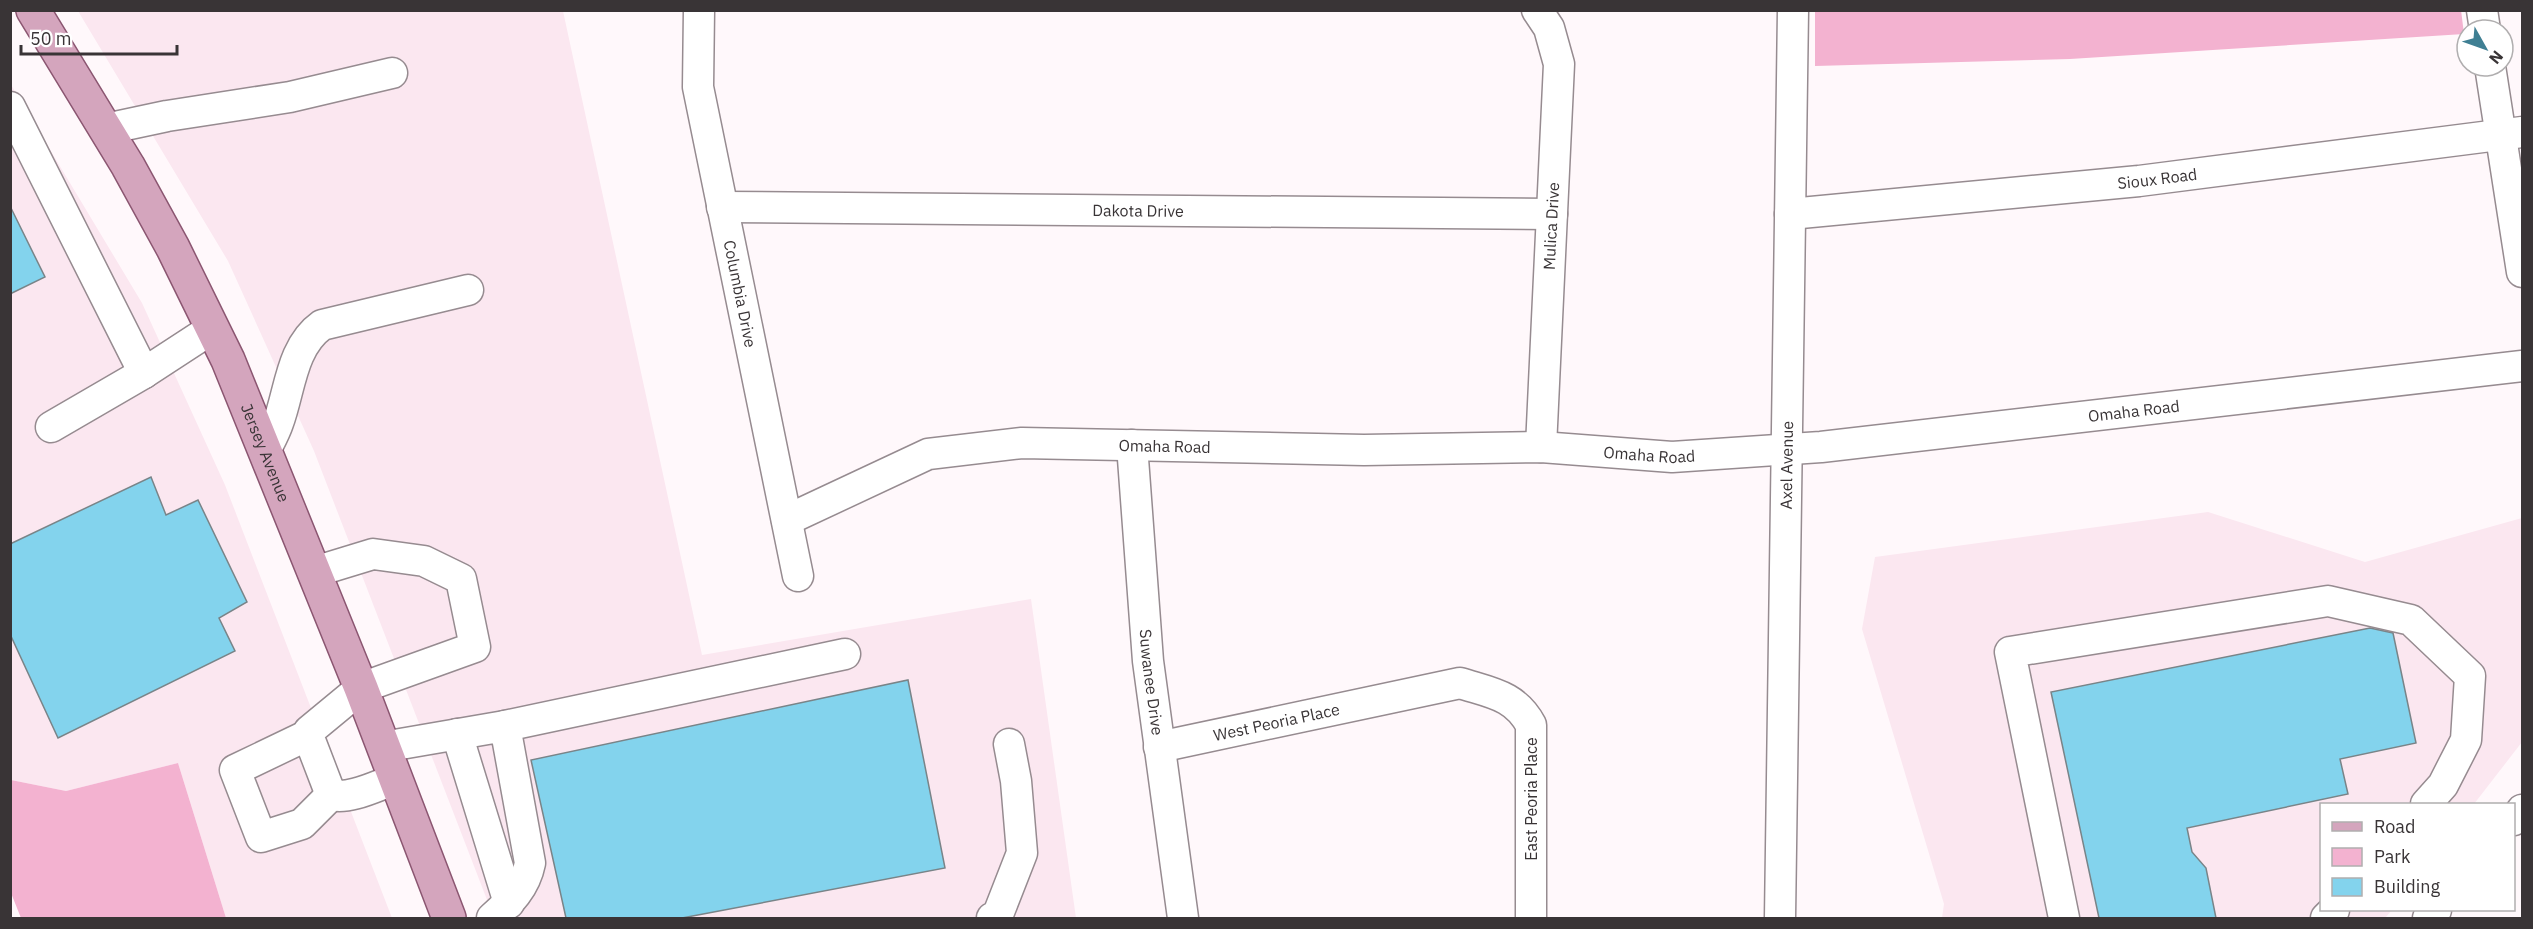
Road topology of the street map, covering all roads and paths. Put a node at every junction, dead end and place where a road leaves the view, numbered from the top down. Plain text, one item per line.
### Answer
1 (33, 10) edge
2 (699, 10) edge
3 (1538, 10) edge
4 (1793, 10) edge
5 (392, 73) dead end
6 (2494, 78) edge
7 (10, 107) edge
8 (106, 129) junction
9 (2511, 133) edge
10 (722, 207) junction
11 (1552, 214) junction
12 (1790, 214) junction
13 (2523, 272) edge
14 (468, 290) dead end
15 (213, 328) junction
16 (2523, 366) edge
17 (144, 373) junction
18 (51, 427) dead end
19 (1132, 446) junction
20 (1541, 447) junction
21 (266, 449) junction
22 (1787, 449) junction
23 (787, 520) junction
24 (315, 572) junction
25 (798, 576) dead end
26 (845, 654) dead end
27 (361, 688) junction
28 (1394, 696) joint
29 (505, 726) junction
30 (457, 734) junction
31 (308, 735) junction
32 (1009, 744) dead end
33 (383, 747) junction
34 (1159, 747) junction
35 (396, 779) junction
36 (331, 795) junction
37 (2427, 803) edge
38 (500, 911) edge
39 (449, 918) edge
40 (992, 918) edge
41 (1183, 918) edge
42 (1531, 918) edge
43 (1780, 918) edge
44 (2064, 918) edge

1 - 8 main road, Jersey Avenue
2 - 10 street, Columbia Drive
3 - 11 street, Mulica Drive
4 - 12 street, Axel Avenue
5 - 8 street
6 - 9 street
7 - 17 street
8 - 15 main road, Jersey Avenue
9 - 12 street, Sioux Road
9 - 13 street
10 - 11 street, Dakota Drive
10 - 23 street, Columbia Drive
11 - 20 street, Mulica Drive
12 - 22 street, Axel Avenue
14 - 21 street
15 - 17 street
15 - 21 main road, Jersey Avenue
16 - 22 street, Omaha Road
17 - 18 street
19 - 20 street, Omaha Road
19 - 23 street, Omaha Road
19 - 34 street, Suwanee Drive
20 - 22 street, Omaha Road
21 - 24 main road, Jersey Avenue
22 - 43 street, Axel Avenue
23 - 25 street, Columbia Drive
24 - 27 main road, Jersey Avenue
24 - 27 street
26 - 29 street
27 - 31 street
27 - 33 main road, Jersey Avenue
28 - 34 street, West Peoria Place
28 - 42 street, East Peoria Place
29 - 30 street
29 - 38 street
30 - 33 street
30 - 38 street
31 - 36 street
31 - 36 street
32 - 40 street
33 - 35 main road, Jersey Avenue
34 - 41 street, Suwanee Drive
35 - 36 street
35 - 39 main road, Jersey Avenue
37 - 44 street

